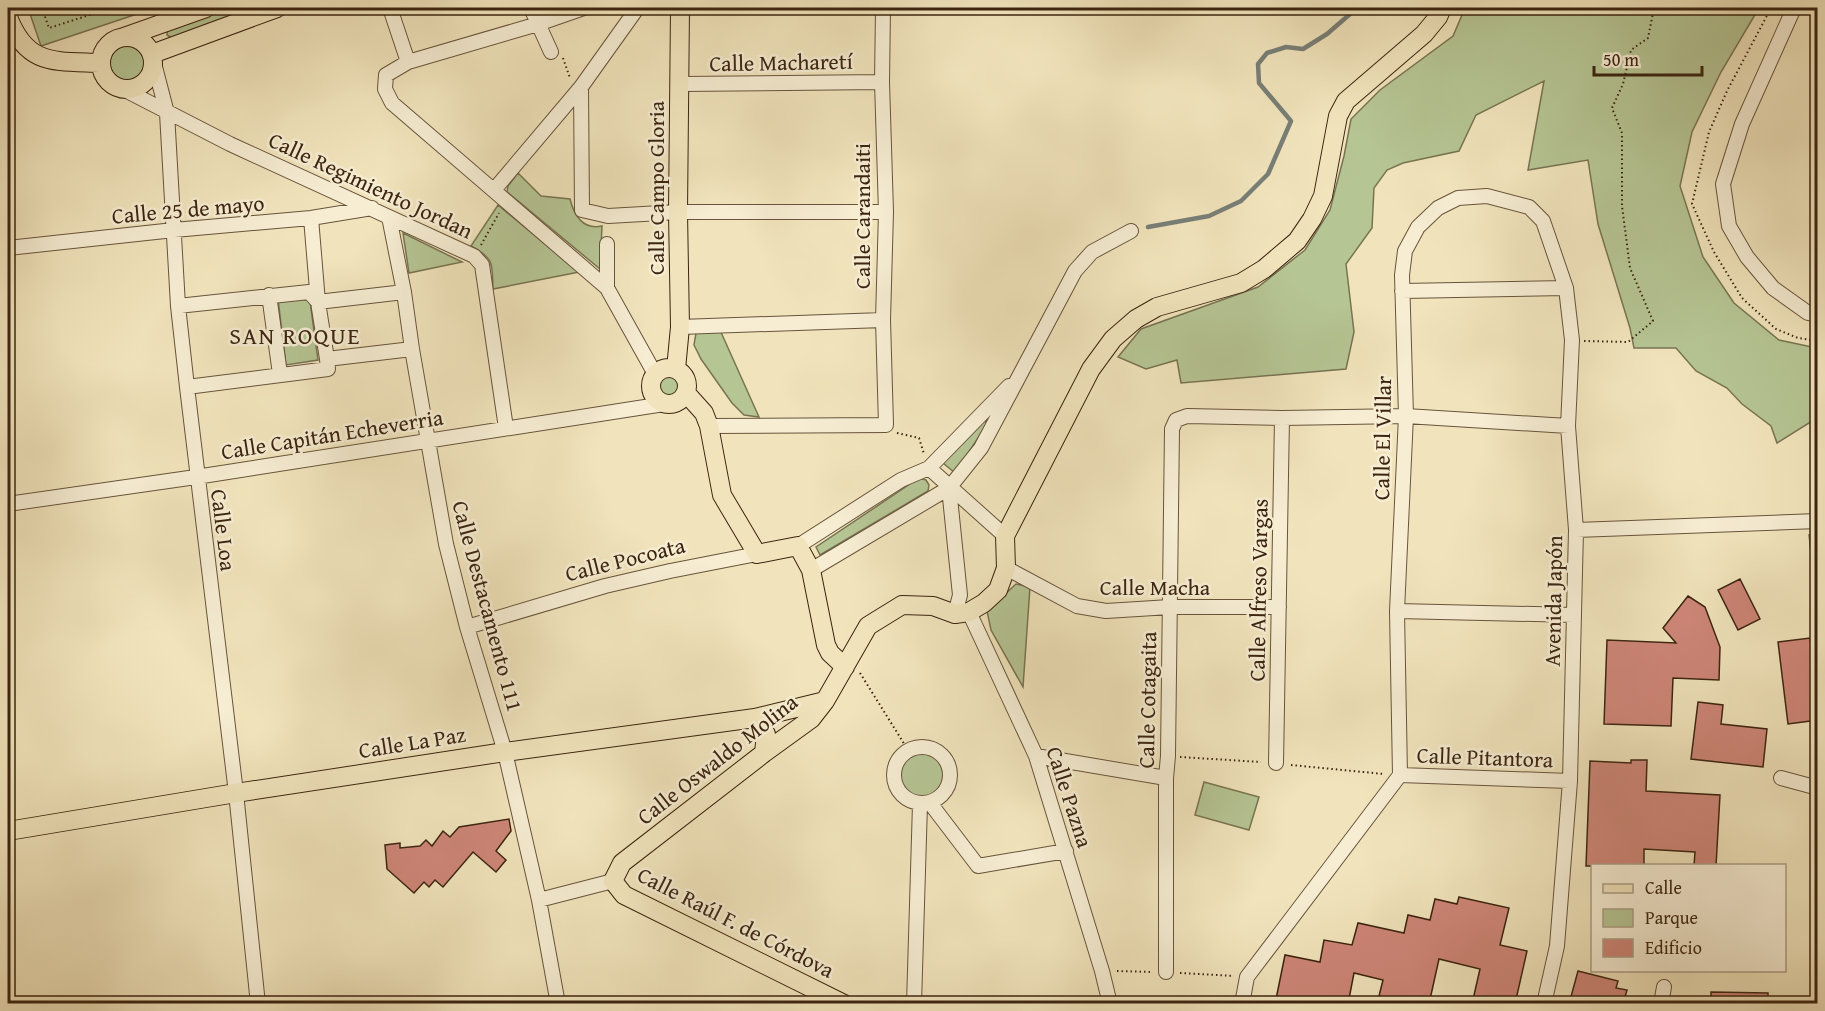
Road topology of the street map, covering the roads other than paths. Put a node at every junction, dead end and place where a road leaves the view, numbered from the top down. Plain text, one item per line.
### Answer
1 (206, 8) edge
2 (277, 8) edge
3 (390, 8) edge
4 (531, 8) edge
5 (584, 8) edge
6 (636, 8) edge
7 (680, 8) edge
8 (883, 8) edge
9 (1442, 8) edge
10 (1794, 8) edge
11 (8, 16) edge
12 (538, 24) junction
13 (124, 36) junction
14 (551, 52) road end
15 (153, 58) junction
16 (408, 62) junction
17 (100, 63) junction
18 (882, 82) junction
19 (680, 84) junction
20 (581, 87) junction
21 (123, 89) junction
22 (167, 112) junction
23 (494, 190) junction
24 (1529, 207) joint
25 (372, 208) junction
26 (678, 212) junction
27 (886, 212) junction
28 (311, 218) junction
29 (389, 218) junction
30 (174, 230) junction
31 (1131, 231) dead end
32 (607, 244) dead end
33 (8, 248) edge
34 (607, 288) junction
35 (1566, 288) junction
36 (1402, 291) junction
37 (404, 292) junction
38 (269, 295) junction
39 (318, 302) junction
40 (178, 306) junction
41 (1818, 315) edge
42 (883, 320) junction
43 (680, 327) junction
44 (412, 349) junction
45 (327, 359) junction
46 (676, 369) junction
47 (280, 374) junction
48 (655, 374) junction
49 (1019, 376) junction
50 (187, 387) junction
51 (686, 393) junction
52 (664, 404) junction
53 (1406, 416) junction
54 (1282, 418) junction
55 (709, 426) junction
56 (1568, 426) junction
57 (506, 428) junction
58 (428, 440) junction
59 (929, 468) junction
60 (196, 477) junction
61 (949, 488) junction
62 (8, 504) edge
63 (1818, 521) edge
64 (1575, 530) junction
65 (1005, 536) junction
66 (798, 546) junction
67 (758, 554) junction
68 (1006, 568) junction
69 (811, 570) junction
70 (1170, 607) junction
71 (1279, 607) junction
72 (1397, 611) junction
73 (962, 613) junction
74 (1574, 615) junction
75 (467, 627) junction
76 (848, 662) junction
77 (825, 701) junction
78 (755, 718) junction
79 (505, 752) junction
80 (764, 753) junction
81 (1036, 756) junction
82 (1276, 764) dead end
83 (1400, 775) junction
84 (1166, 778) junction
85 (1781, 778) dead end
86 (1570, 781) junction
87 (1818, 788) edge
88 (236, 793) junction
89 (925, 803) junction
90 (8, 831) edge
91 (1066, 851) junction
92 (613, 881) junction
93 (539, 900) junction
94 (1166, 972) dead end
95 (1664, 987) dead end
96 (258, 1004) edge
97 (558, 1004) edge
98 (844, 1004) edge
99 (914, 1004) edge
100 (1110, 1004) edge
101 (1242, 1004) edge
102 (1544, 1004) edge
103 (1661, 1004) edge

1 - 13 main road
2 - 15 main road
3 - 16 street
4 - 12 street
5 - 12 street
6 - 20 street
7 - 19 main road, Calle Campo Gloria
8 - 18 street, Calle Carandaiti
9 - 65 main road
10 - 41 street
11 - 17 main road
12 - 14 street
12 - 16 street
13 - 15 main road
13 - 17 main road
15 - 21 main road
15 - 22 street, Calle Loa
16 - 23 street
17 - 21 main road
18 - 19 street, Calle Macharetí
18 - 27 street, Calle Carandaiti
19 - 26 main road, Calle Campo Gloria
20 - 23 street
20 - 26 street
21 - 22 street, Calle Regimiento Jordan
22 - 25 street, Calle Regimiento Jordan
22 - 30 street, Calle Loa
23 - 34 street
24 - 35 street, Avenida Japón
24 - 36 street, Calle El Villar
25 - 28 street, Calle 25 de mayo
25 - 29 street, Calle Regimiento Jordan
26 - 27 street
26 - 43 main road, Calle Campo Gloria
27 - 42 street, Calle Carandaiti
28 - 30 street, Calle 25 de mayo
28 - 39 street
29 - 37 street, Calle Destacamento 111
29 - 57 street, Calle Regimiento Jordan
30 - 33 street, Calle 25 de mayo
30 - 40 street, Calle Loa
31 - 49 street
32 - 34 street
34 - 48 street
35 - 36 street
35 - 56 street, Avenida Japón
36 - 53 street, Calle El Villar
37 - 39 street
37 - 44 street, Calle Destacamento 111
38 - 39 street
38 - 40 street
38 - 47 street
39 - 45 street
40 - 50 street, Calle Loa
42 - 43 street
42 - 55 street, Calle Carandaiti
43 - 46 main road, Calle Campo Gloria
44 - 45 street
44 - 58 street, Calle Destacamento 111
45 - 47 street
46 - 48 main road
46 - 51 main road
47 - 50 street
48 - 52 main road
49 - 59 street
49 - 61 street
50 - 60 street, Calle Loa
51 - 52 main road
51 - 55 main road
52 - 57 street, Calle Capitán Echeverria
53 - 54 street
53 - 56 street
53 - 72 street, Calle El Villar
54 - 70 street, Calle Cotagaita
54 - 71 street, Calle Alfreso Vargas
55 - 67 main road
56 - 64 street, Avenida Japón
57 - 58 street, Calle Capitán Echeverria
58 - 60 street, Calle Capitán Echeverria
58 - 75 street, Calle Destacamento 111
59 - 61 street
59 - 66 street
60 - 62 street, Calle Capitán Echeverria
60 - 88 street, Calle Loa
61 - 65 street
61 - 69 street
61 - 73 street
63 - 64 street
64 - 74 street, Avenida Japón
65 - 68 main road
66 - 67 main road, Calle Pocoata
66 - 69 main road
67 - 75 street, Calle Pocoata
68 - 70 street, Calle Macha
68 - 73 main road
69 - 76 main road
70 - 71 street, Calle Macha
70 - 84 street, Calle Cotagaita
71 - 82 street, Calle Alfreso Vargas
72 - 74 street
72 - 83 street, Calle El Villar
73 - 76 main road, Calle Oswaldo Molina
73 - 81 street, Calle Pazna
74 - 86 street, Avenida Japón
75 - 79 street, Calle Destacamento 111
76 - 77 main road, Calle Oswaldo Molina
77 - 78 main road, Calle La Paz
77 - 80 main road, Calle Oswaldo Molina
78 - 79 main road, Calle La Paz
78 - 80 main road
79 - 88 main road, Calle La Paz
79 - 93 street, Calle Destacamento 111
80 - 92 main road, Calle Oswaldo Molina
81 - 84 street
81 - 91 street, Calle Pazna
83 - 86 street, Calle Pitantora
83 - 101 street
84 - 94 street, Calle Cotagaita
85 - 87 street
86 - 102 street, Avenida Japón
88 - 90 main road, Calle La Paz
88 - 96 street, Calle Loa
89 - 89 street
89 - 91 street
89 - 99 street
91 - 100 street, Calle Pazna
92 - 93 street, Calle Raúl F. de Córdova
92 - 98 main road, Calle Raúl F. de Córdova
93 - 97 street, Calle Destacamento 111
95 - 103 street

